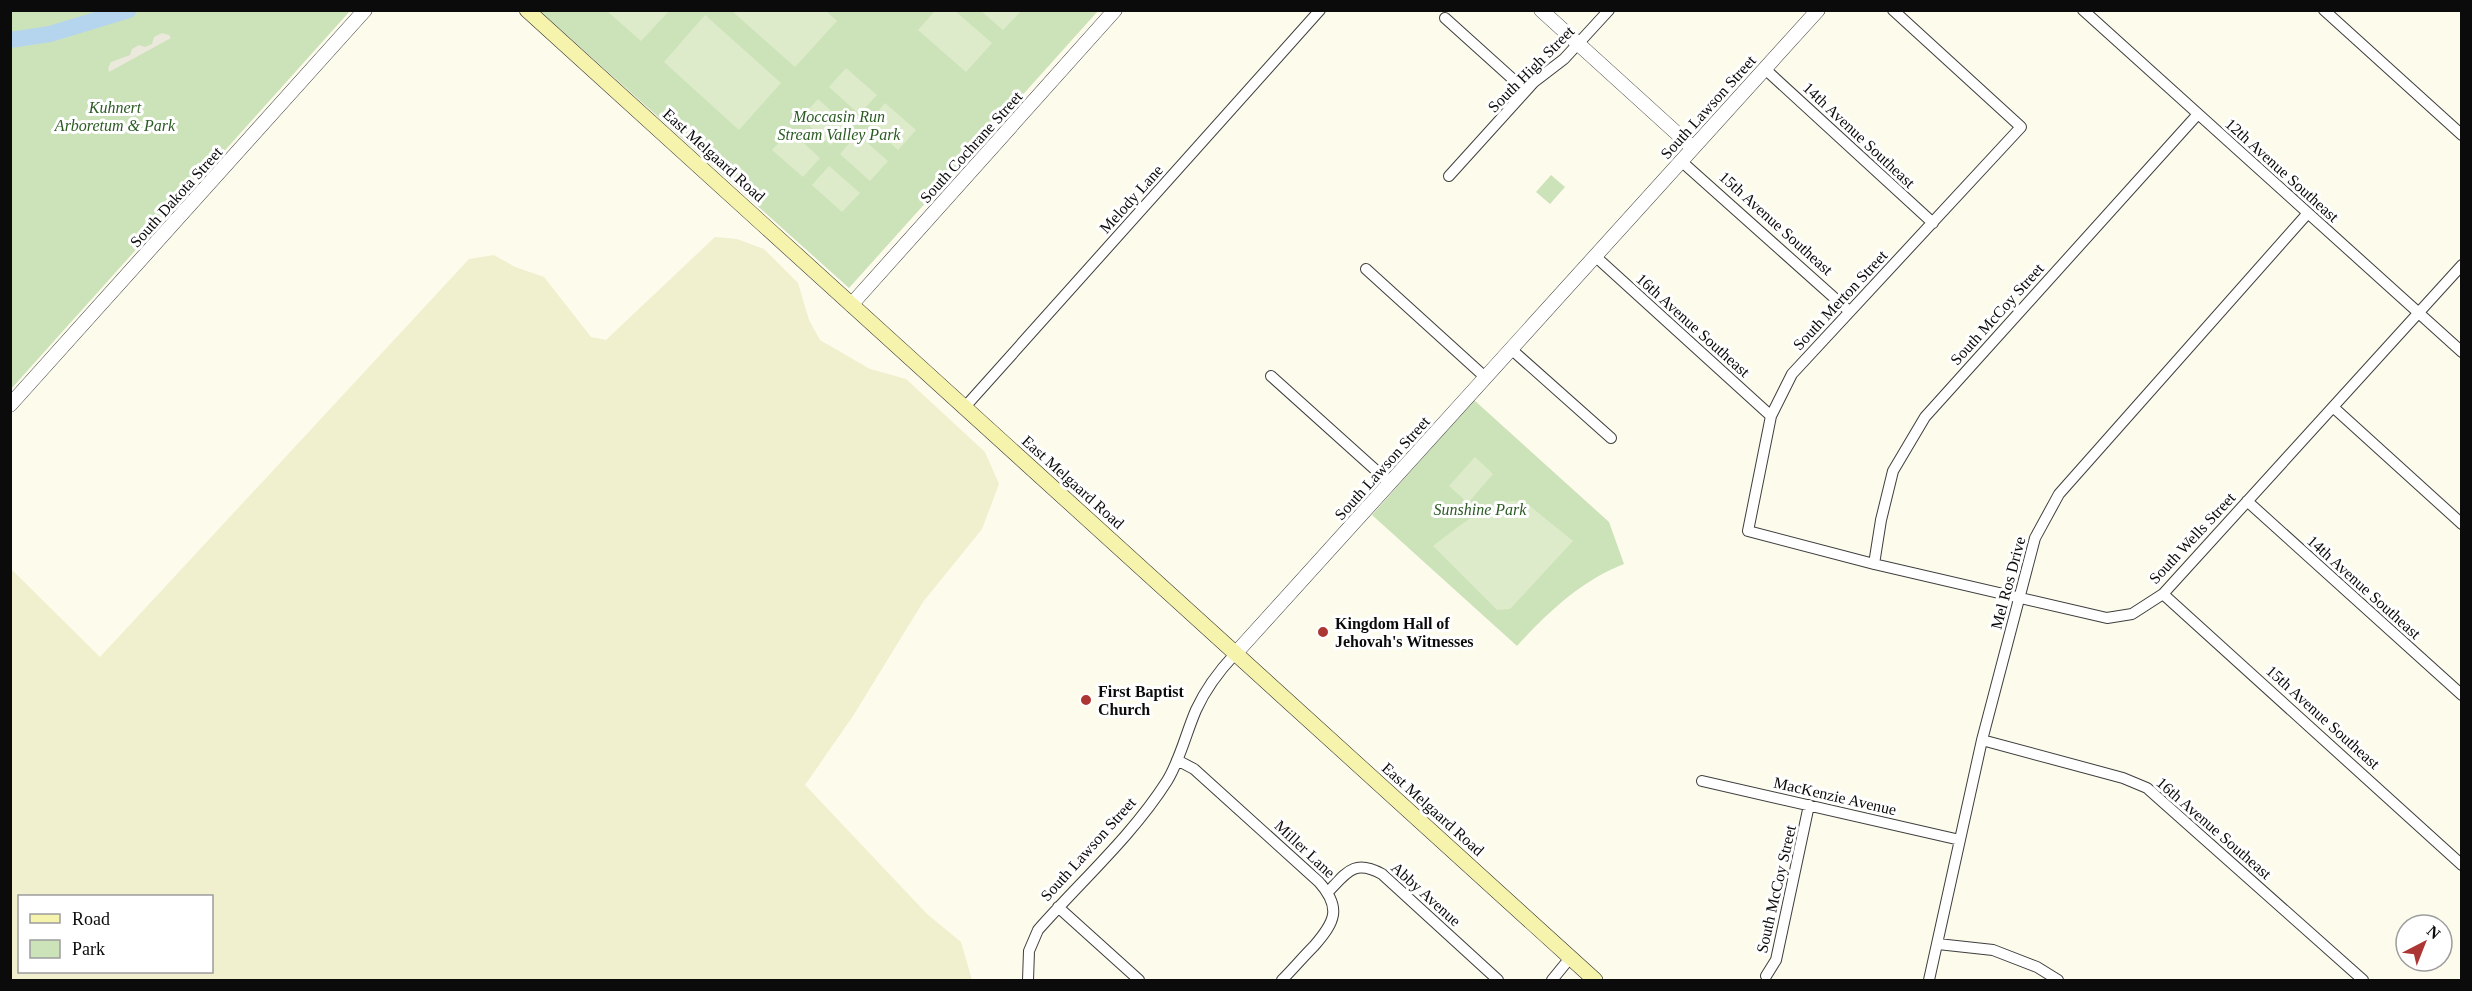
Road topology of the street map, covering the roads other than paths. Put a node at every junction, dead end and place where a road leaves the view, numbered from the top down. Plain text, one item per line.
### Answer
1 (365, 10) edge
2 (527, 10) edge
3 (1115, 10) edge
4 (1320, 10) edge
5 (1541, 10) edge
6 (1609, 10) edge
7 (1818, 10) edge
8 (1893, 10) edge
9 (2083, 10) edge
10 (2324, 10) edge
11 (1445, 18) dead end
12 (1579, 44) junction
13 (1765, 69) junction
14 (1526, 91) junction
15 (2198, 114) junction
16 (2462, 135) edge
17 (1693, 148) junction
18 (1681, 160) junction
19 (1449, 176) dead end
20 (2308, 213) junction
21 (1933, 223) junction
22 (1595, 256) junction
23 (2462, 265) edge
24 (1366, 269) dead end
25 (851, 305) junction
26 (1849, 311) junction
27 (2418, 313) junction
28 (1511, 349) junction
29 (2462, 352) edge
30 (1271, 376) dead end
31 (1485, 377) junction
32 (10, 405) edge
33 (2333, 407) junction
34 (964, 408) junction
35 (1771, 416) junction
36 (1611, 438) dead end
37 (1390, 483) junction
38 (2247, 501) junction
39 (2462, 524) edge
40 (1748, 531) joint
41 (1874, 564) junction
42 (2163, 594) junction
43 (2019, 598) junction
44 (1235, 654) junction
45 (2462, 695) edge
46 (1982, 740) junction
47 (1177, 760) junction
48 (1702, 780) dead end
49 (1809, 805) junction
50 (1960, 840) junction
51 (2462, 865) edge
52 (1328, 892) junction
53 (1058, 907) junction
54 (1938, 944) junction
55 (1570, 958) junction
56 (1766, 976) dead end
57 (1028, 981) edge
58 (1139, 981) edge
59 (1282, 981) edge
60 (1498, 981) edge
61 (1552, 981) edge
62 (1595, 981) edge
63 (1929, 981) edge
64 (2058, 981) edge
65 (2363, 981) edge

1 - 32 street, South Dakota Street
2 - 25 main road, East Melgaard Road
3 - 25 street, South Cochrane Street
4 - 34 street, Melody Lane
5 - 12 street
6 - 12 street, South High Street
7 - 13 street, South Lawson Street
8 - 21 street, South Merton Street
9 - 15 street, 12th Avenue Southeast
10 - 16 street
11 - 14 street
12 - 14 street, South High Street
12 - 17 street
13 - 17 street, South Lawson Street
13 - 21 street, 14th Avenue Southeast
14 - 19 street, South High Street
15 - 20 street, 12th Avenue Southeast
15 - 41 street, South McCoy Street
17 - 18 street, South Lawson Street
18 - 22 street, South Lawson Street
18 - 26 street, 15th Avenue Southeast
20 - 27 street, 12th Avenue Southeast
20 - 43 street, Mel Ros Drive
21 - 26 street, South Merton Street
22 - 28 street, South Lawson Street
22 - 35 street, 16th Avenue Southeast
23 - 27 street, South Wells Street
24 - 31 street
25 - 34 main road, East Melgaard Road
26 - 35 street, South Merton Street
27 - 29 street, 12th Avenue Southeast
27 - 33 street, South Wells Street
28 - 31 street, South Lawson Street
28 - 36 street
30 - 37 street
31 - 37 street, South Lawson Street
33 - 38 street, South Wells Street
33 - 39 street
34 - 44 main road, East Melgaard Road
35 - 40 street, South Merton Street
37 - 44 street, South Lawson Street
38 - 42 street, South Wells Street
38 - 45 street, 14th Avenue Southeast
40 - 41 street, South Wells Street
41 - 43 street, South Wells Street
42 - 43 street, South Wells Street
42 - 51 street, 15th Avenue Southeast
43 - 46 street, Mel Ros Drive
44 - 47 street, South Lawson Street
44 - 55 main road, East Melgaard Road
46 - 50 street, Mel Ros Drive
46 - 65 street, 16th Avenue Southeast
47 - 52 street, Miller Lane
47 - 53 street, South Lawson Street
48 - 49 street, MacKenzie Avenue
49 - 50 street, MacKenzie Avenue
49 - 56 street, South McCoy Street
50 - 54 street, Mel Ros Drive
52 - 59 street, Miller Lane
52 - 60 street, Abby Avenue
53 - 57 street, South Lawson Street
53 - 58 street
54 - 63 street, Mel Ros Drive
54 - 64 street
55 - 61 street
55 - 62 main road, East Melgaard Road

